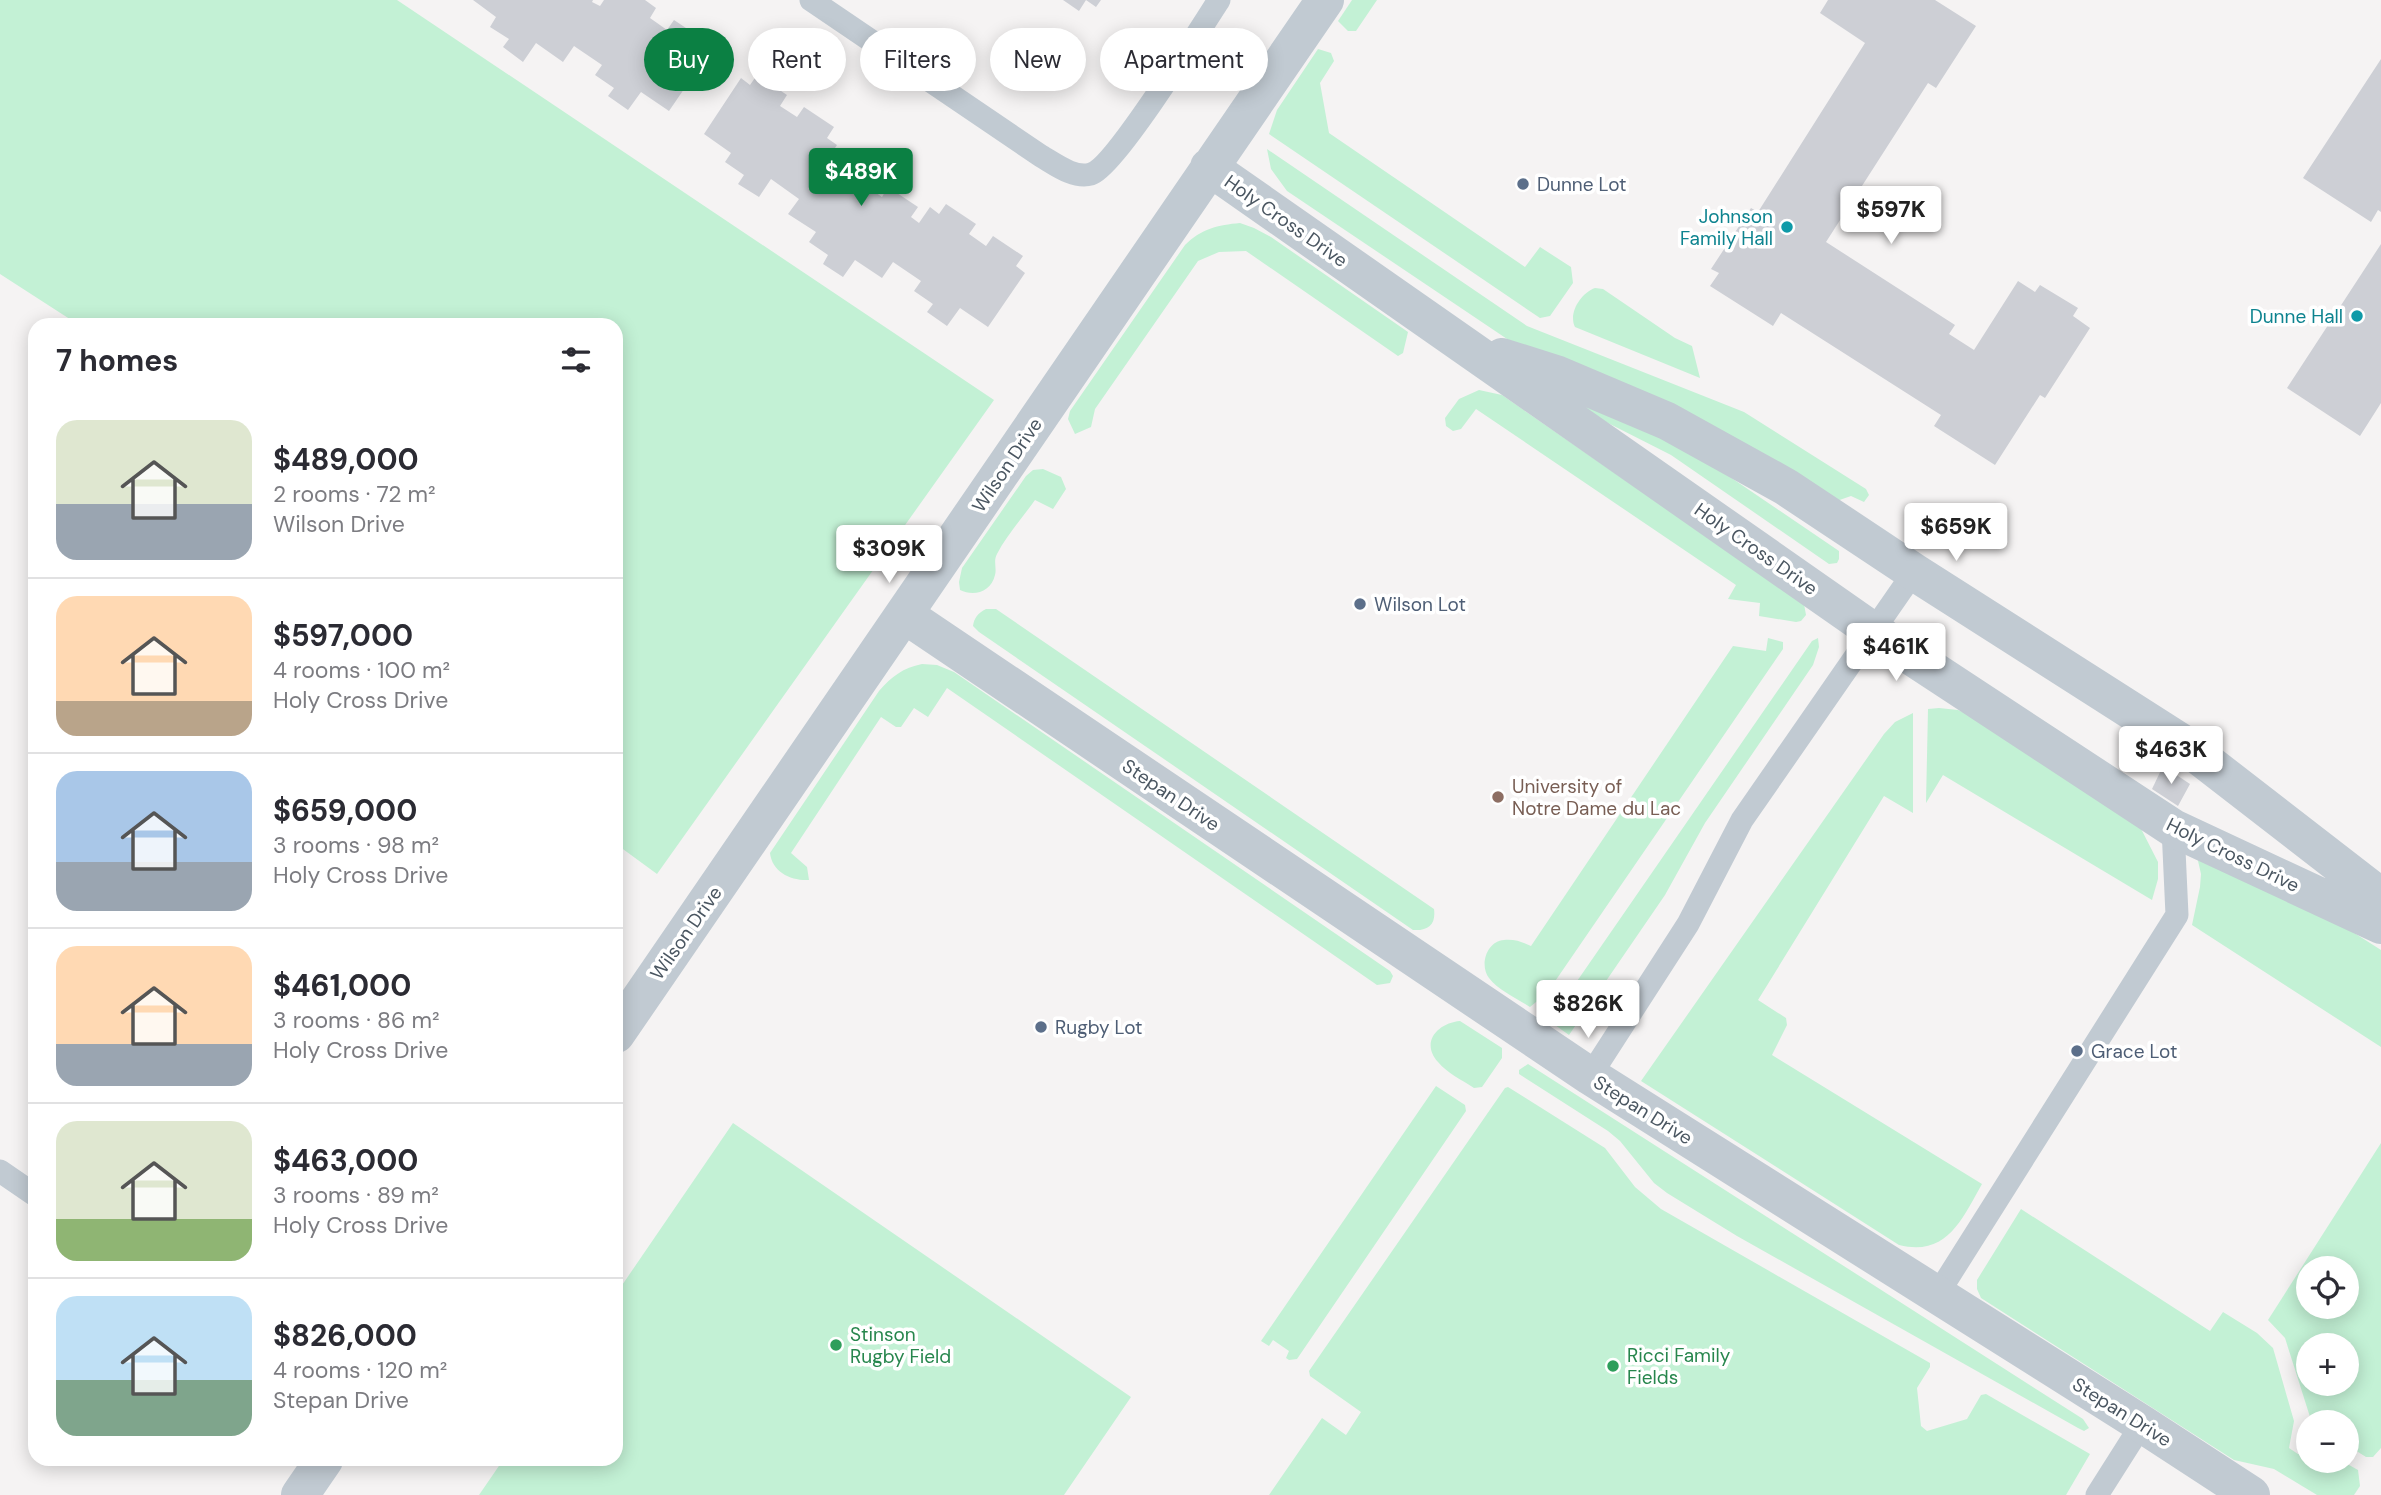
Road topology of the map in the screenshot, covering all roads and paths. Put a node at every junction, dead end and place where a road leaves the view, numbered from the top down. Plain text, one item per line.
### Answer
1 (811, 0) edge
2 (1219, 0) edge
3 (1325, 0) edge
4 (1209, 167) junction
5 (1467, 346) junction
6 (1914, 572) junction
7 (905, 615) junction
8 (1873, 631) junction
9 (2173, 828) junction
10 (2381, 897) edge
11 (2381, 925) edge
12 (623, 1024) edge
13 (1590, 1076) junction
14 (0, 1171) edge
15 (28, 1190) edge
16 (1937, 1295) junction
17 (2142, 1424) junction
18 (320, 1466) edge
19 (300, 1495) edge
20 (2097, 1495) edge
21 (2251, 1495) edge

1 - 2 lane
3 - 4 street, Wilson Drive
4 - 5 street, Holy Cross Drive
4 - 7 street, Wilson Drive
5 - 6 street, Holy Cross Drive
5 - 8 street, Holy Cross Drive
6 - 8 lane
6 - 10 street, Holy Cross Drive
7 - 12 street, Wilson Drive
7 - 13 street, Stepan Drive
8 - 9 street, Holy Cross Drive
8 - 13 lane
9 - 11 street, Holy Cross Drive
9 - 16 lane
13 - 16 street, Stepan Drive
14 - 15 lane
16 - 17 street, Stepan Drive
17 - 20 lane
17 - 21 street, Stepan Drive
18 - 19 street

